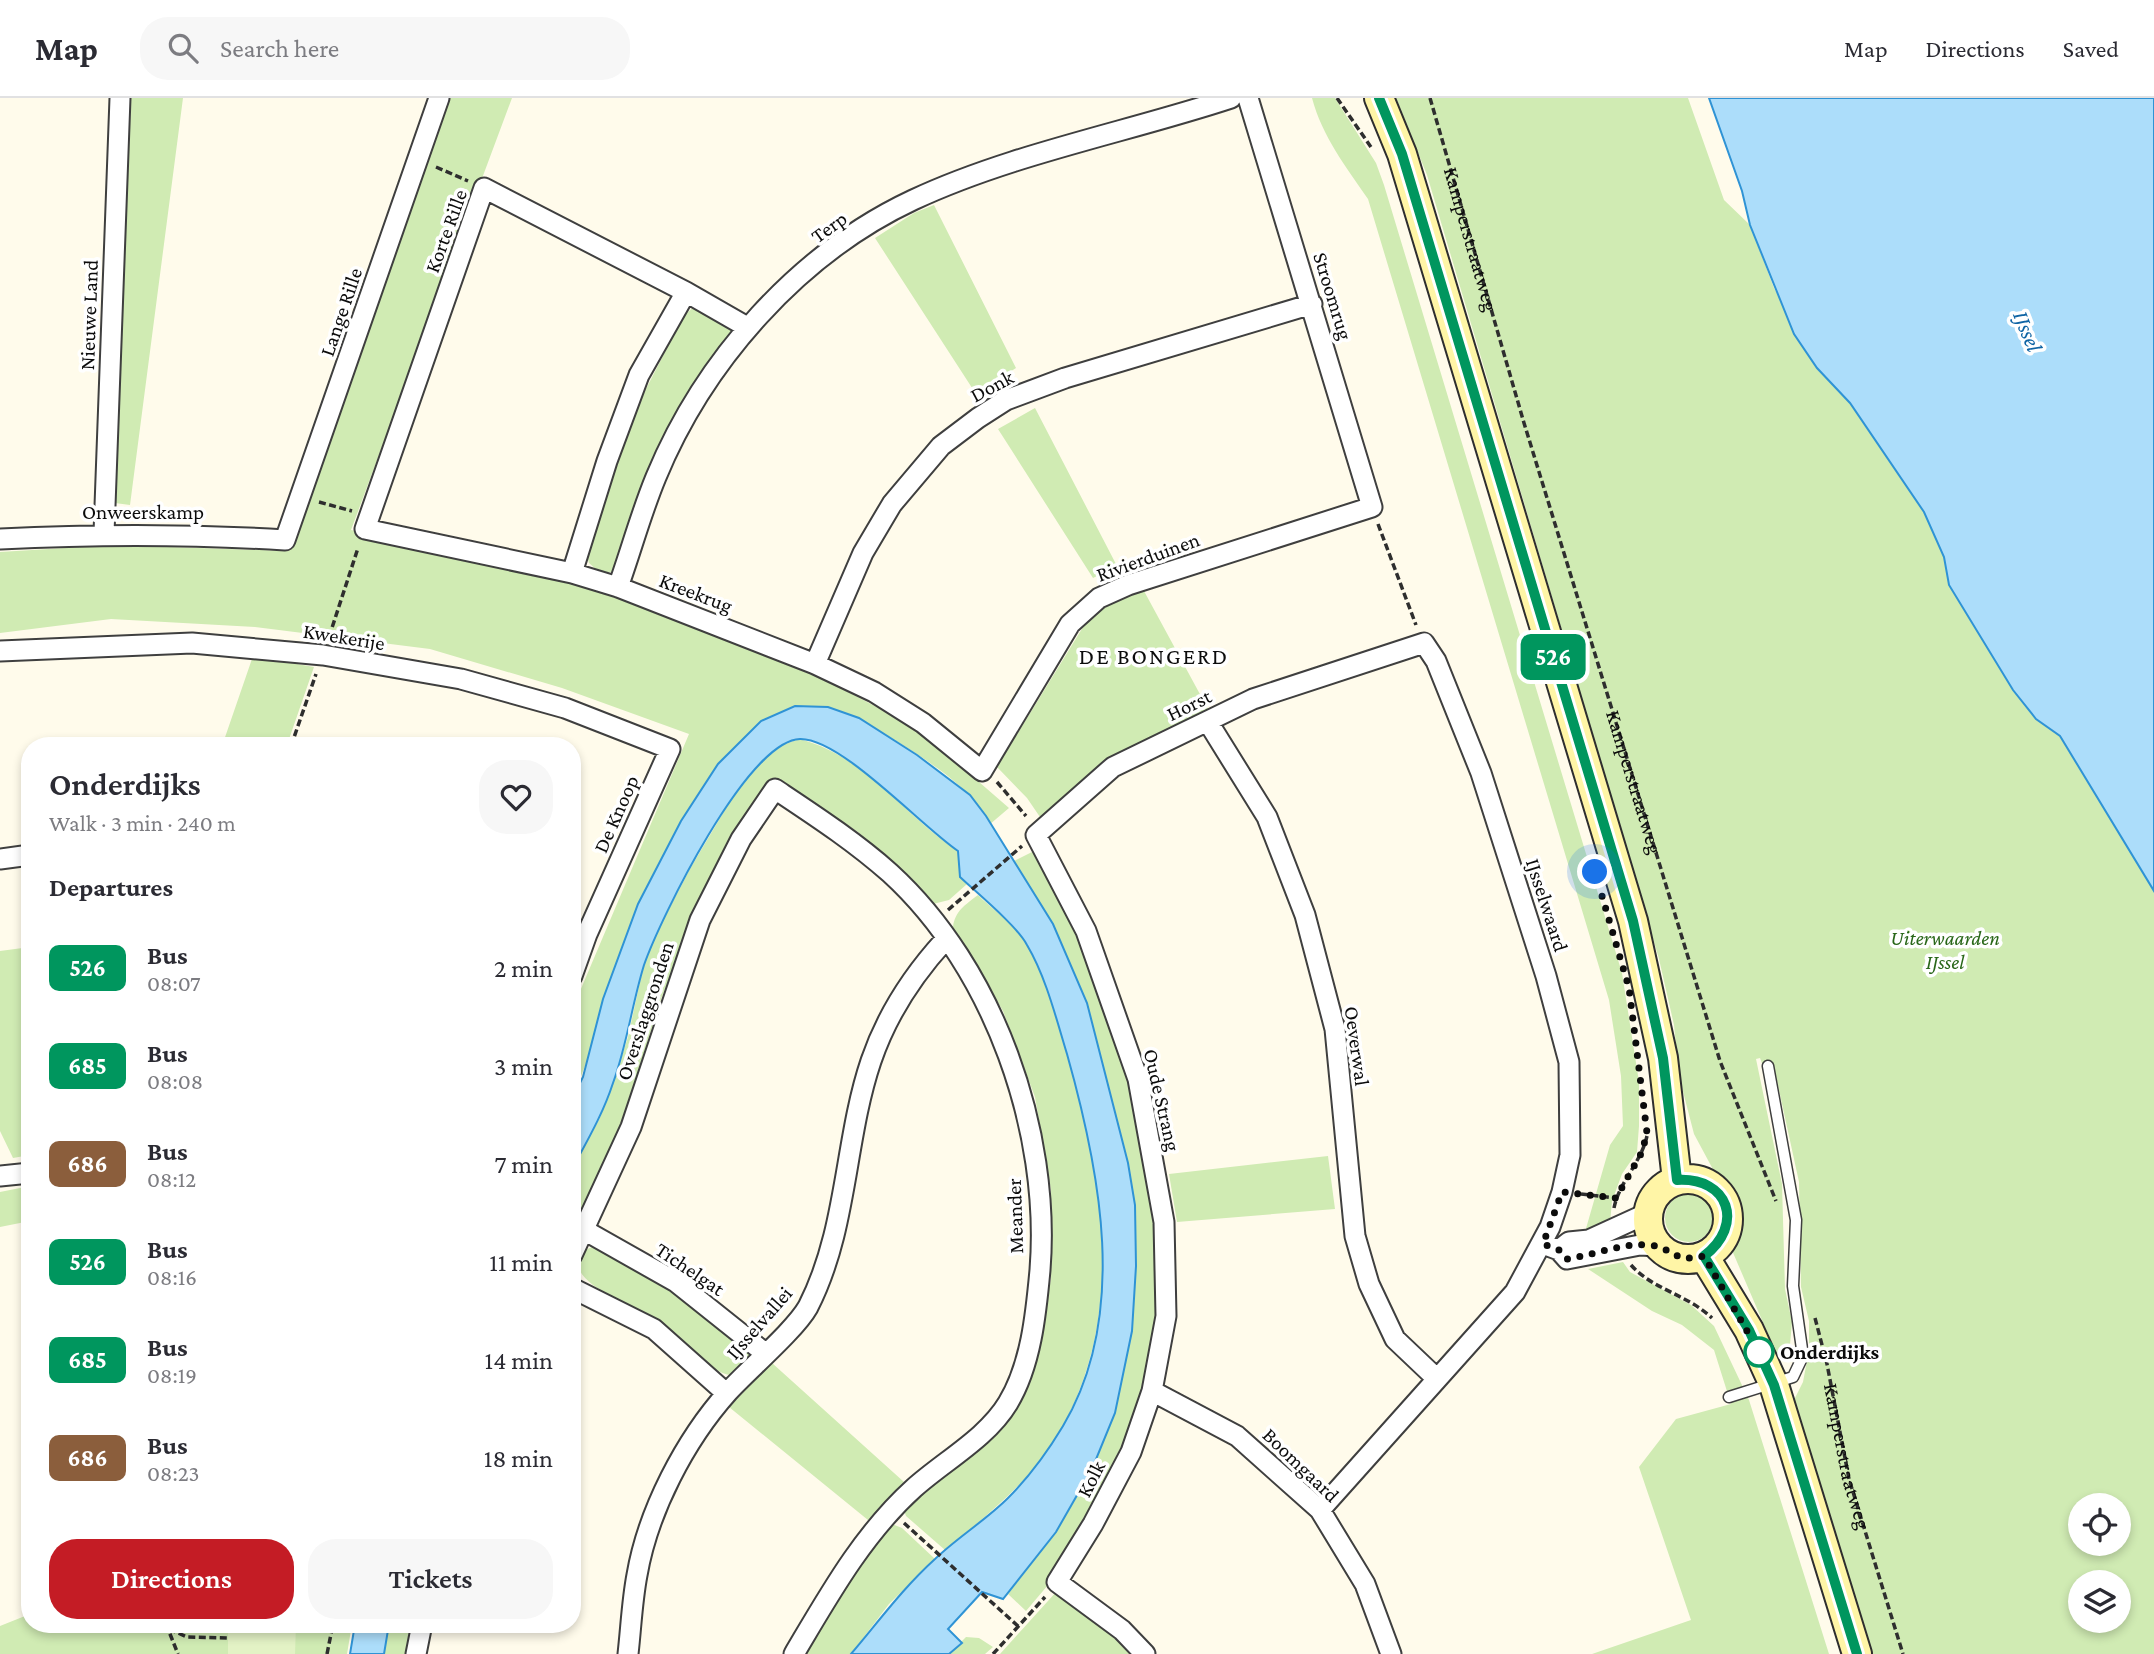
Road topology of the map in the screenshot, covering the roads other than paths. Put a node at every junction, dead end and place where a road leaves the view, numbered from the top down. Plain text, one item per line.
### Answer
1 (120, 98) edge
2 (439, 98) edge
3 (1231, 98) edge
4 (1248, 98) edge
5 (1379, 98) edge
6 (687, 292) junction
7 (1312, 304) junction
8 (747, 327) junction
9 (1372, 507) joint
10 (367, 522) joint
11 (104, 533) junction
12 (0, 539) edge
13 (285, 540) joint
14 (572, 573) junction
15 (618, 587) junction
16 (1424, 643) joint
17 (0, 652) edge
18 (815, 664) junction
19 (1208, 722) junction
20 (670, 749) joint
21 (982, 771) joint
22 (775, 789) joint
23 (1036, 835) joint
24 (21, 856) edge
25 (0, 859) edge
26 (581, 930) edge
27 (946, 940) junction
28 (1768, 1066) dead end
29 (21, 1174) edge
30 (0, 1176) edge
31 (1677, 1180) junction
32 (1648, 1213) junction
33 (584, 1230) junction
34 (581, 1236) edge
35 (1658, 1246) junction
36 (1551, 1247) junction
37 (1704, 1256) junction
38 (581, 1292) edge
39 (765, 1353) junction
40 (1435, 1377) junction
41 (1774, 1385) junction
42 (1152, 1391) junction
43 (726, 1393) junction
44 (1729, 1397) dead end
45 (1320, 1510) junction
46 (420, 1633) edge
47 (416, 1654) edge
48 (628, 1654) edge
49 (794, 1654) edge
50 (1145, 1654) edge
51 (1391, 1654) edge
52 (1857, 1654) edge

1 - 11 street, Nieuwe Land
2 - 13 street, Lange Rille
3 - 8 street, Terp
4 - 7 street, Stroomrug
5 - 31 main road, Kamperstraatweg
6 - 8 street, Korte Rille
6 - 10 street, Korte Rille
6 - 14 street
7 - 9 street, Stroomrug
7 - 18 street, Donk
8 - 15 street, Terp
9 - 21 street, Rivierduinen
10 - 14 street, Kreekrug
11 - 12 street, Onweerskamp
11 - 13 street, Onweerskamp
14 - 15 street, Kreekrug
15 - 18 street, Kreekrug
16 - 19 street, Horst
16 - 36 street, IJsselwaard
17 - 20 street, Kwekerije
18 - 21 street, Kreekrug
19 - 23 street, Horst
19 - 40 street, Oeverwal
20 - 26 street, De Knoop
22 - 27 street, Meander
22 - 33 street, Overslaggronden
23 - 42 street, Oude Strang
24 - 25 street
27 - 39 street, IJsselvallei
27 - 49 street, Meander
28 - 41 lane, Kamperstraatweg
29 - 30 street
31 - 32 main road
31 - 37 main road
32 - 35 main road
32 - 36 street
33 - 34 street, Overslaggronden
33 - 39 street, Tichelgat
35 - 36 street
35 - 37 main road
36 - 40 street, IJsselwaard
37 - 41 main road, Kamperstraatweg
38 - 43 street
39 - 43 street, IJsselvallei
40 - 45 street, IJsselwaard
41 - 44 lane, Kamperstraatweg
41 - 52 main road, Kamperstraatweg
42 - 45 street, Boomgaard
42 - 50 street, Kolk
43 - 48 street, IJsselvallei
45 - 51 street, Boomgaard
46 - 47 street

